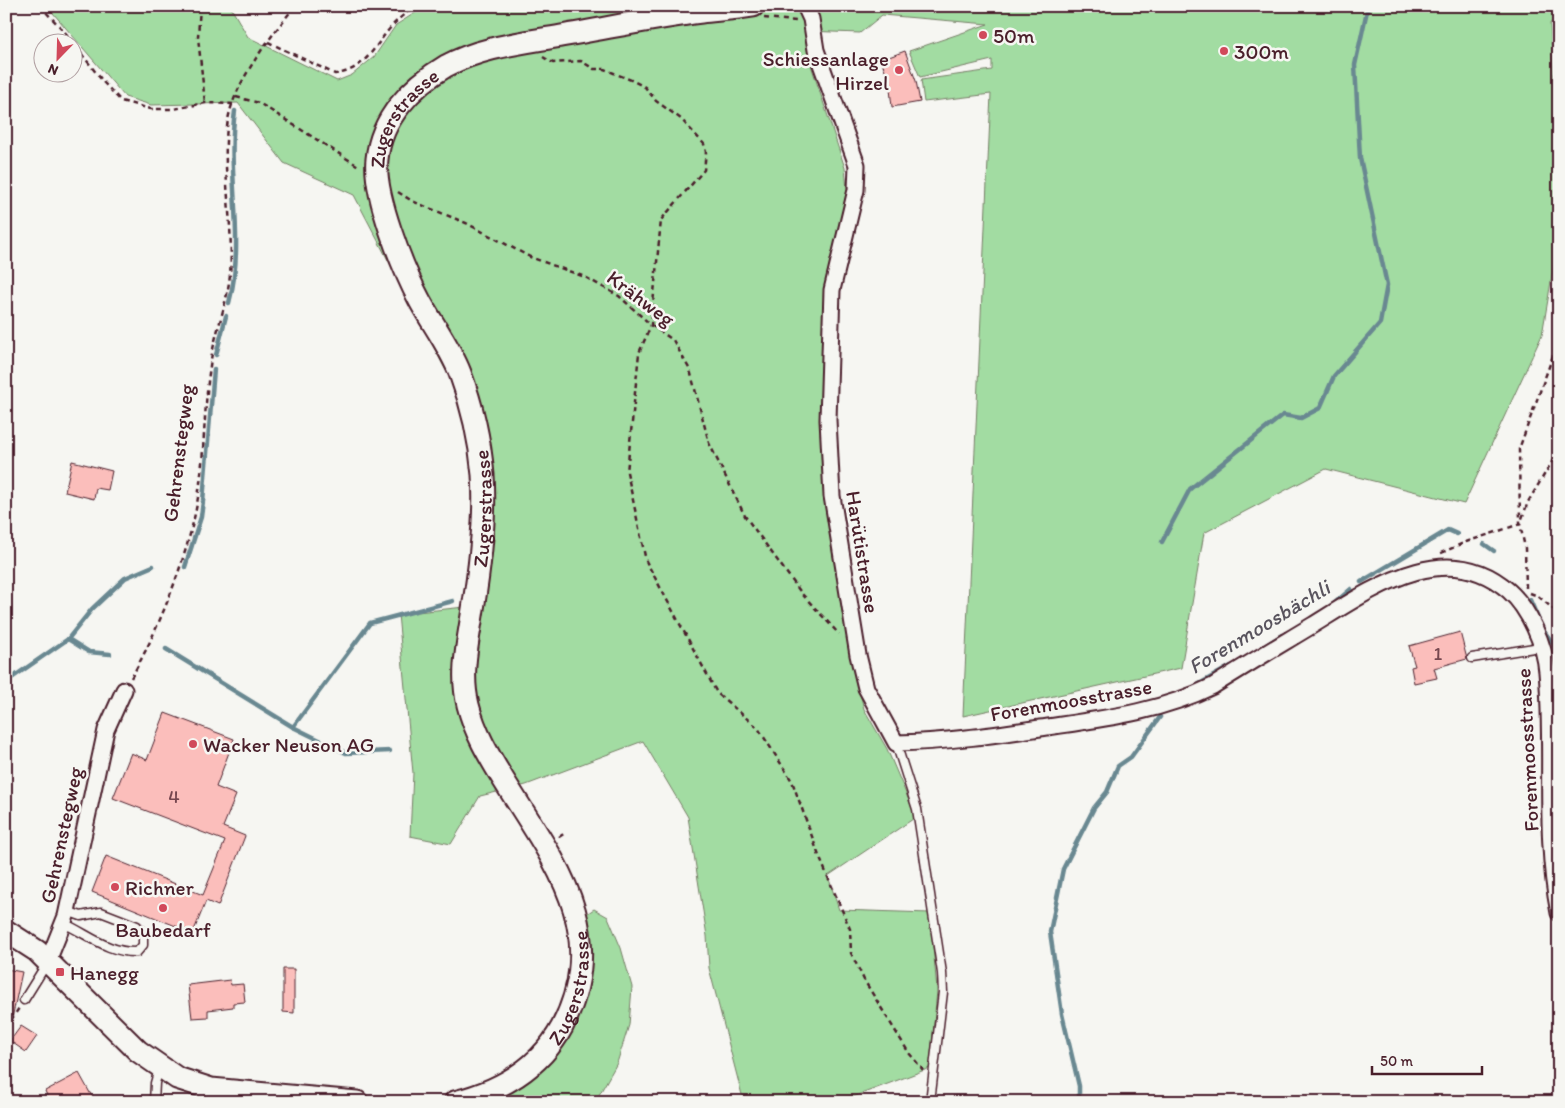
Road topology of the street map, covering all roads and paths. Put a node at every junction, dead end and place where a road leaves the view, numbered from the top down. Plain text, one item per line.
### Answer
1 (40, 6) edge
2 (200, 6) edge
3 (295, 6) edge
4 (416, 6) edge
5 (753, 6) edge
6 (805, 6) edge
7 (1553, 6) edge
8 (533, 41) junction
9 (268, 42) junction
10 (1559, 80) edge
11 (236, 97) junction
12 (205, 103) junction
13 (233, 104) junction
14 (377, 178) junction
15 (651, 326) junction
16 (1559, 331) edge
17 (1559, 450) edge
18 (1520, 524) junction
19 (1437, 556) dead end
20 (1559, 614) edge
21 (840, 635) dead end
22 (1540, 647) junction
23 (1472, 658) dead end
24 (124, 690) joint
25 (896, 742) junction
26 (1559, 913) edge
27 (65, 917) junction
28 (6, 931) edge
29 (48, 961) junction
30 (24, 1000) joint
31 (6, 1028) edge
32 (160, 1067) junction
33 (931, 1085) junction
34 (154, 1102) edge
35 (357, 1102) edge
36 (455, 1102) edge
37 (930, 1102) edge

1 - 12 path
2 - 12 path
3 - 9 path, Gehrenstegweg
4 - 9 path
5 - 8 main road, Zugerstrasse
6 - 25 street, Harütistrasse
7 - 10 path
8 - 14 main road, Zugerstrasse
8 - 15 path
9 - 11 path, Gehrenstegweg
11 - 13 path, Gehrenstegweg
11 - 14 path, Krähweg
12 - 13 path
13 - 24 path, Gehrenstegweg
14 - 15 path, Krähweg
14 - 36 main road, Zugerstrasse
15 - 21 path, Krähweg
15 - 33 path
16 - 18 path
17 - 18 path
18 - 19 path
18 - 20 path
22 - 23 lane
22 - 25 street, Forenmoosstrasse
22 - 26 street, Forenmoosstrasse
24 - 27 street, Gehrenstegweg
25 - 33 lane, Harütistrasse
27 - 27 lane
27 - 29 street, Gehrenstegweg
28 - 29 main road
29 - 30 lane
29 - 32 main road
30 - 31 path
32 - 34 lane
32 - 35 main road
33 - 37 lane, Harütistrasse

